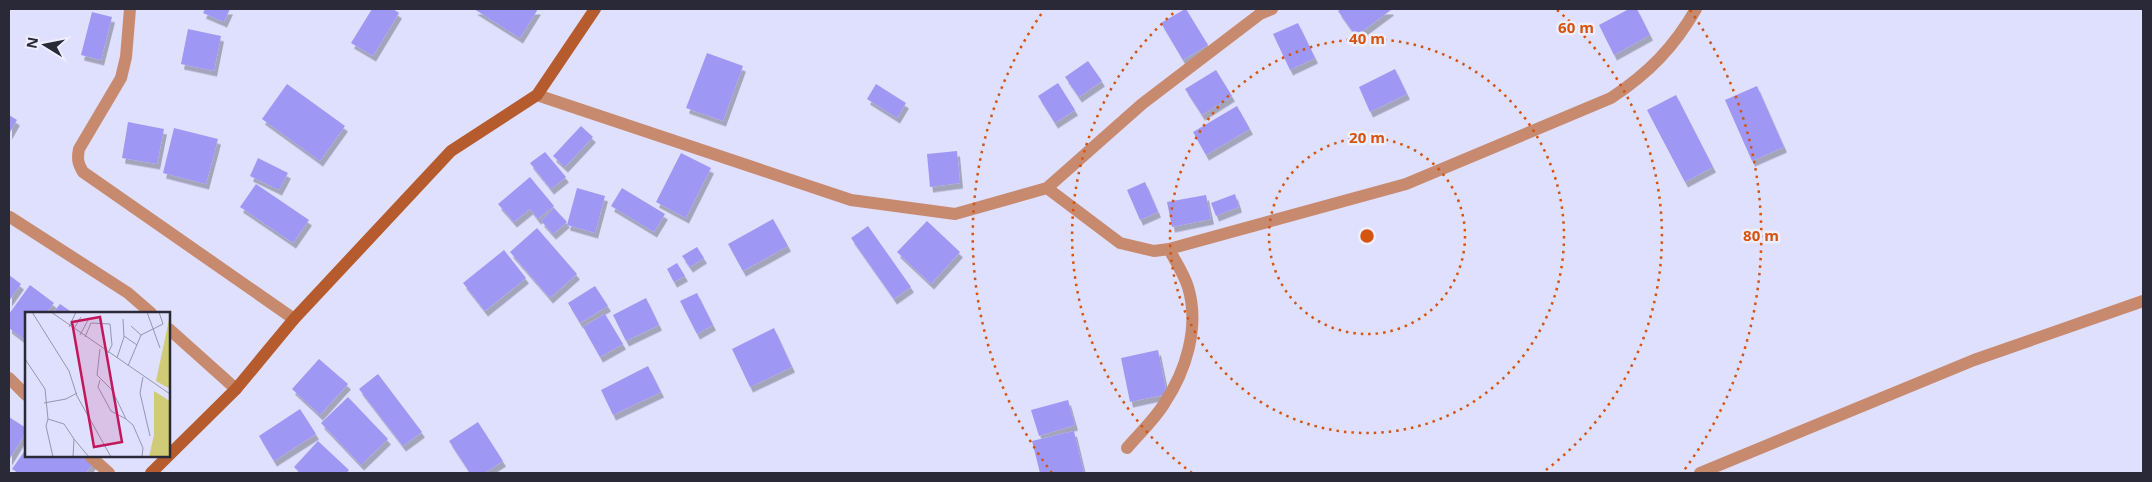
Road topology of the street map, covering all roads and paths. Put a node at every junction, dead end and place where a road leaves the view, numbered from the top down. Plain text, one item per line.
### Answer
1 (130, 9) edge
2 (595, 9) edge
3 (1272, 9) edge
4 (1696, 9) edge
5 (537, 95) junction
6 (1047, 188) junction
7 (10, 217) dead end
8 (1169, 249) junction
9 (2143, 301) edge
10 (150, 312) edge
11 (294, 318) junction
12 (170, 330) edge
13 (9, 378) edge
14 (236, 389) junction
15 (25, 394) edge
16 (1127, 448) dead end
17 (170, 454) edge
18 (91, 457) edge
19 (167, 457) edge
20 (109, 473) edge
21 (151, 473) edge
22 (1700, 473) edge

1 - 11 street
2 - 5 street
3 - 6 street
4 - 8 street
5 - 6 street
5 - 11 street
6 - 8 street
7 - 10 street
8 - 16 street
9 - 22 street
11 - 14 street
12 - 14 street
13 - 15 street
14 - 17 street
18 - 20 street
19 - 21 street

